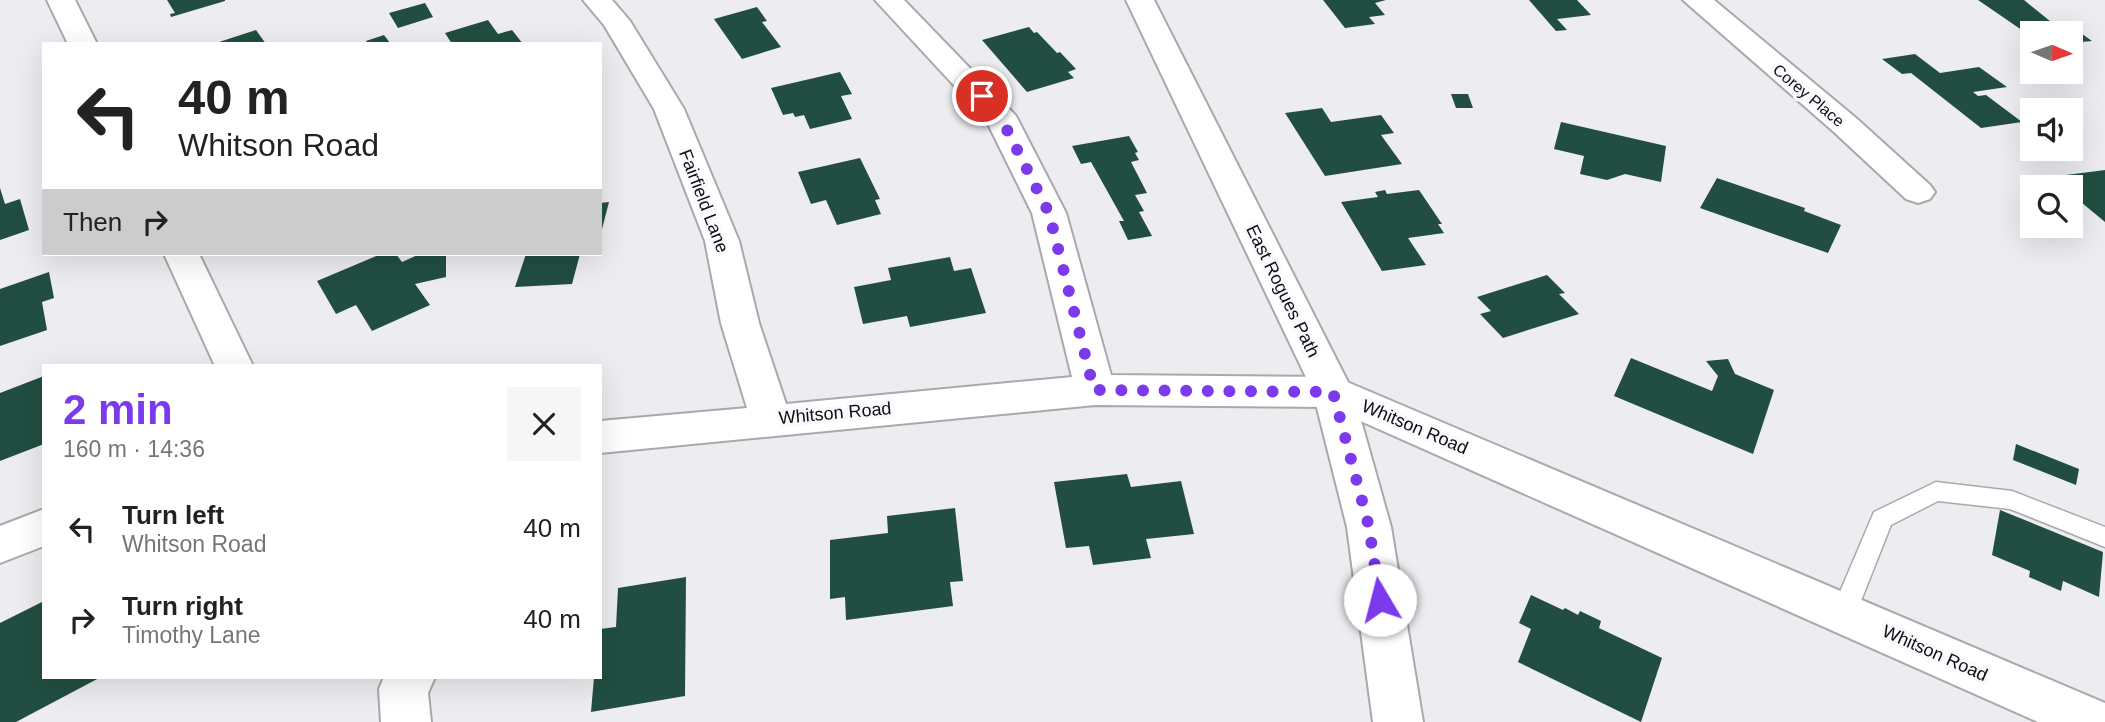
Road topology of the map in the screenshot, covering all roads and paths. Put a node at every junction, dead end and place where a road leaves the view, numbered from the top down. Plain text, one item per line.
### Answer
1 (61, 0) edge
2 (597, 0) edge
3 (889, 0) edge
4 (1140, 0) edge
5 (1697, 0) edge
6 (82, 42) edge
7 (1918, 192) dead end
8 (182, 256) edge
9 (233, 364) edge
10 (1094, 390) junction
11 (1333, 392) junction
12 (771, 419) junction
13 (602, 437) edge
14 (42, 528) edge
15 (2105, 537) edge
16 (0, 545) edge
17 (1844, 613) junction
18 (1398, 722) edge
19 (2093, 722) edge

1 - 6 street
2 - 12 street, Fairfield Lane
3 - 10 street
4 - 11 street, East Rogues Path
5 - 7 street, Corey Place
8 - 9 street
10 - 11 street, Whitson Road
10 - 12 street, Whitson Road
11 - 17 street, Whitson Road
11 - 18 street, East Rogues Path
12 - 13 street, Whitson Road
14 - 16 street
15 - 17 lane
17 - 19 street, Whitson Road

